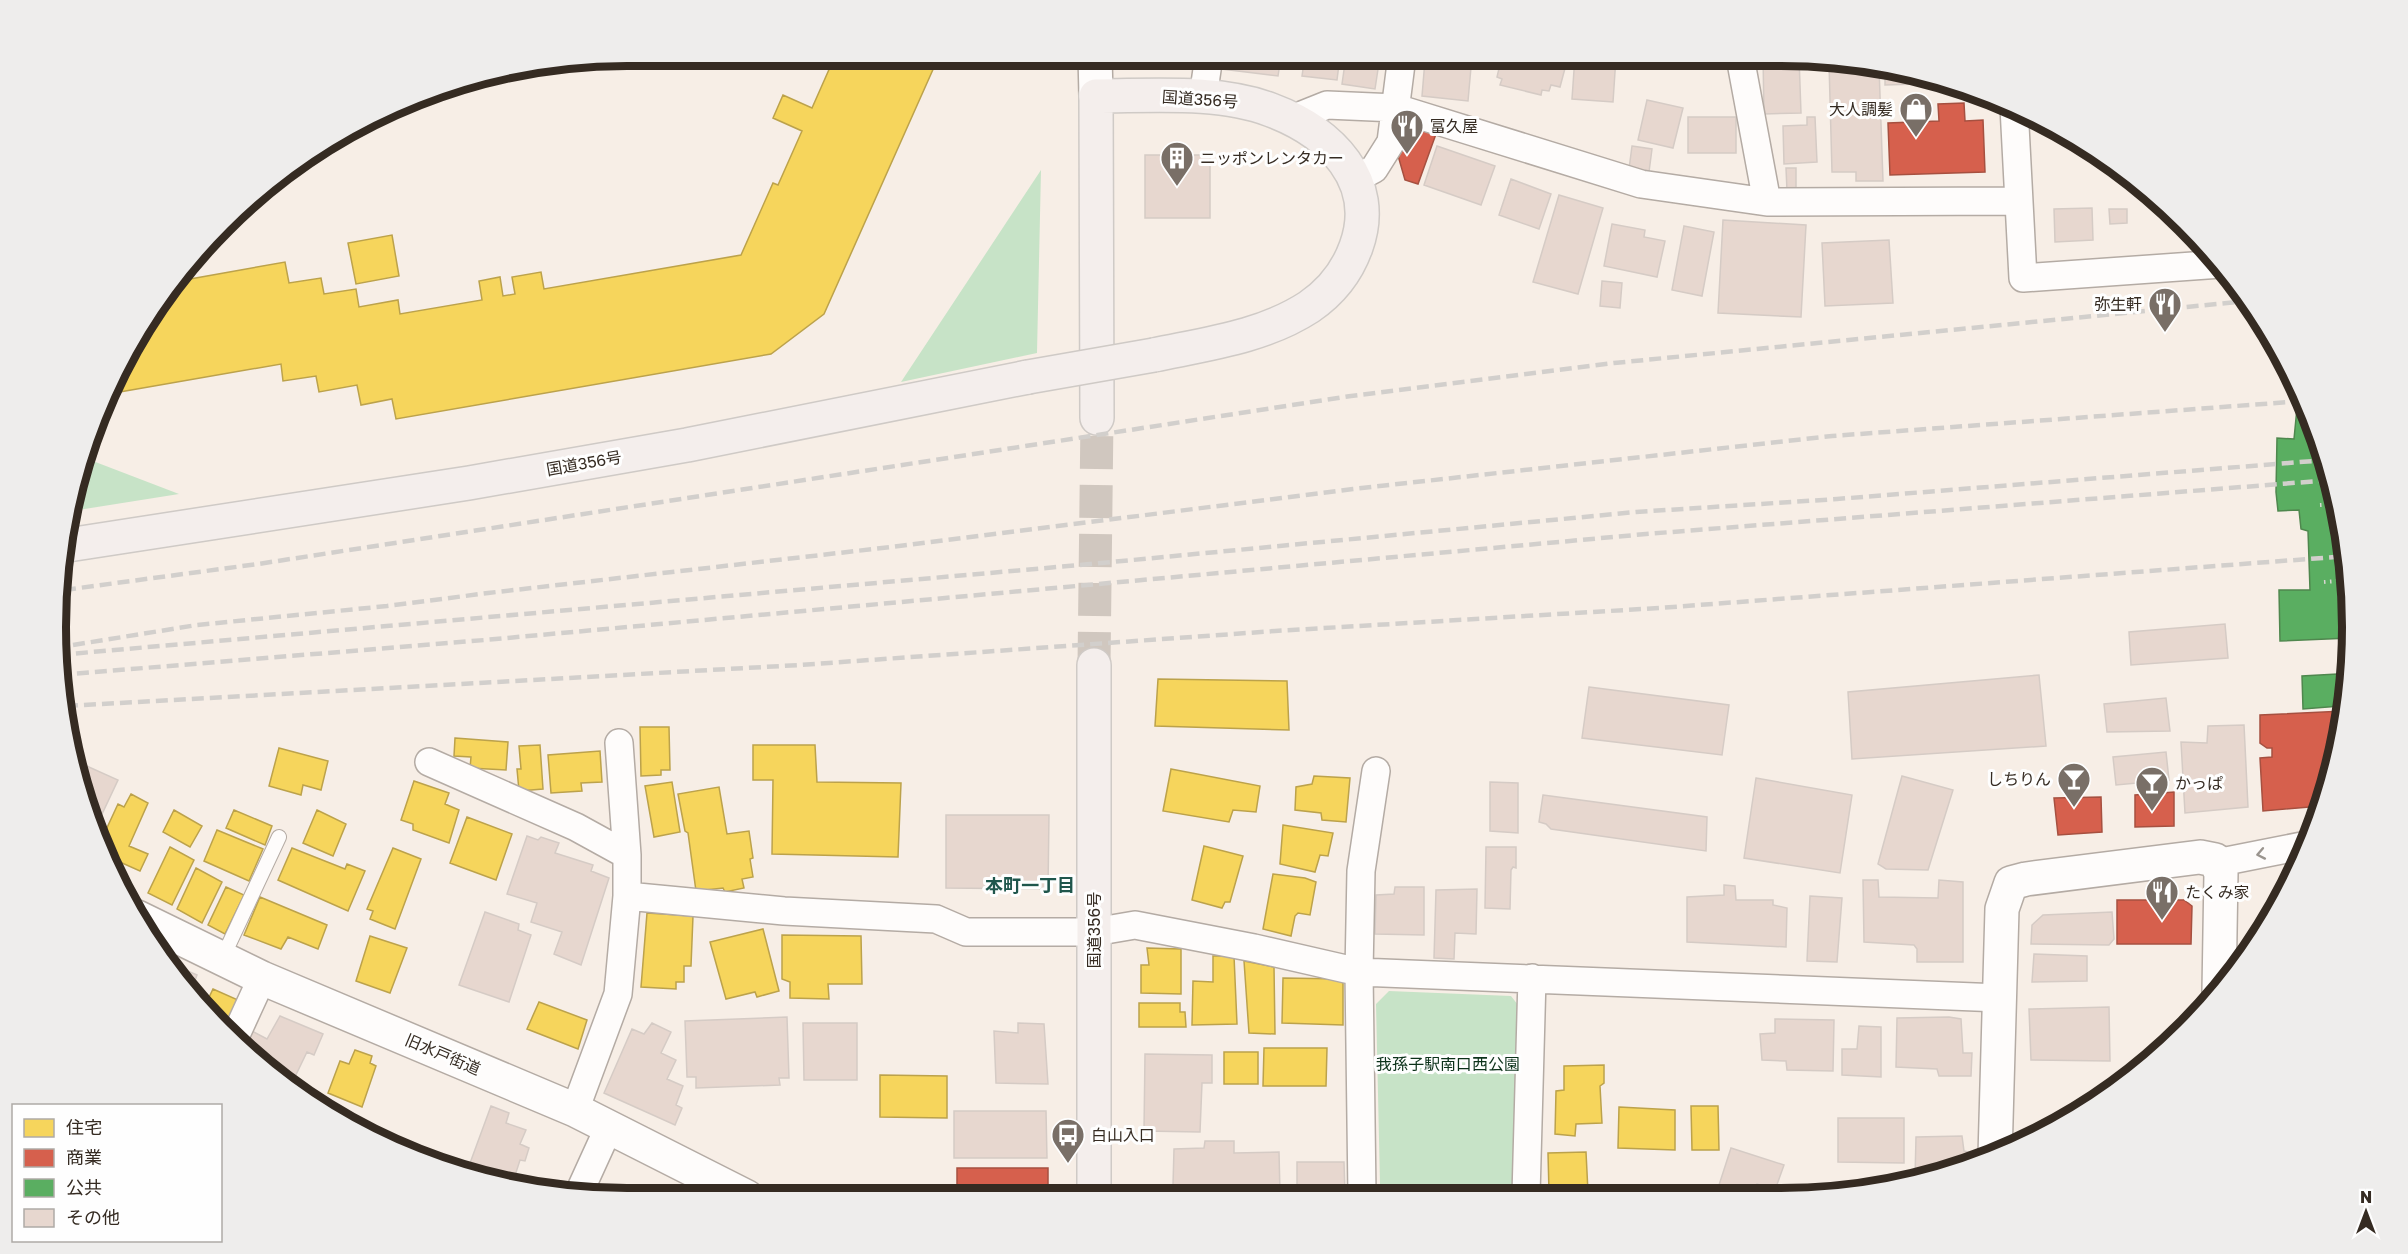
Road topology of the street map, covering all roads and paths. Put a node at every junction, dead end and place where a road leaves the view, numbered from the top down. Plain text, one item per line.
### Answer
1 (1095, 66) edge
2 (1208, 66) edge
3 (1401, 66) edge
4 (1742, 66) edge
5 (1096, 96) junction
6 (1203, 97) junction
7 (1396, 108) junction
8 (2014, 117) edge
9 (1292, 119) junction
10 (1355, 179) junction
11 (2018, 201) junction
12 (1767, 202) junction
13 (2209, 265) edge
14 (1097, 418) tunnel mouth
15 (2328, 504) edge
16 (2320, 505) dead end
17 (73, 544) edge
18 (2340, 581) edge
19 (2324, 582) dead end
20 (1095, 665) tunnel mouth
21 (619, 743) dead end
22 (429, 762) dead end
23 (1376, 771) dead end
24 (279, 837) dead end
25 (2297, 847) edge
26 (627, 855) junction
27 (2216, 862) junction
28 (627, 896) junction
29 (151, 924) edge
30 (1095, 932) junction
31 (222, 959) junction
32 (1359, 972) junction
33 (2219, 977) edge
34 (262, 978) junction
35 (1532, 978) junction
36 (2000, 998) junction
37 (238, 1031) edge
38 (575, 1110) junction
39 (609, 1127) junction
40 (1995, 1145) edge
41 (582, 1186) edge
42 (729, 1188) edge
43 (1094, 1188) edge
44 (1362, 1188) edge
45 (1526, 1188) edge

1 - 5 street
2 - 6 street
3 - 7 street
4 - 12 street
5 - 6 highway, 国道356号
5 - 14 highway
6 - 9 highway, 国道356号
7 - 9 street
7 - 10 street
7 - 12 street
8 - 11 street
9 - 10 highway, 国道356号
10 - 17 highway, 国道356号, bridge
11 - 12 street
11 - 13 street
15 - 16 path
18 - 19 path
20 - 30 highway, 国道356号
21 - 26 street
22 - 26 street
23 - 32 street
24 - 31 lane
25 -> 27 street
26 - 28 street
27 - 33 street
27 - 36 street
28 - 30 street
28 - 38 street
29 - 31 street, 旧水戸街道
30 - 32 street
30 - 43 highway, 国道356号
31 - 34 street, 旧水戸街道
32 - 35 street
32 - 44 street
34 - 37 street
34 - 38 street, 旧水戸街道
35 - 36 street
35 - 45 street
36 - 40 street
38 - 39 street, 旧水戸街道
39 - 41 street
39 - 42 street, 旧水戸街道

